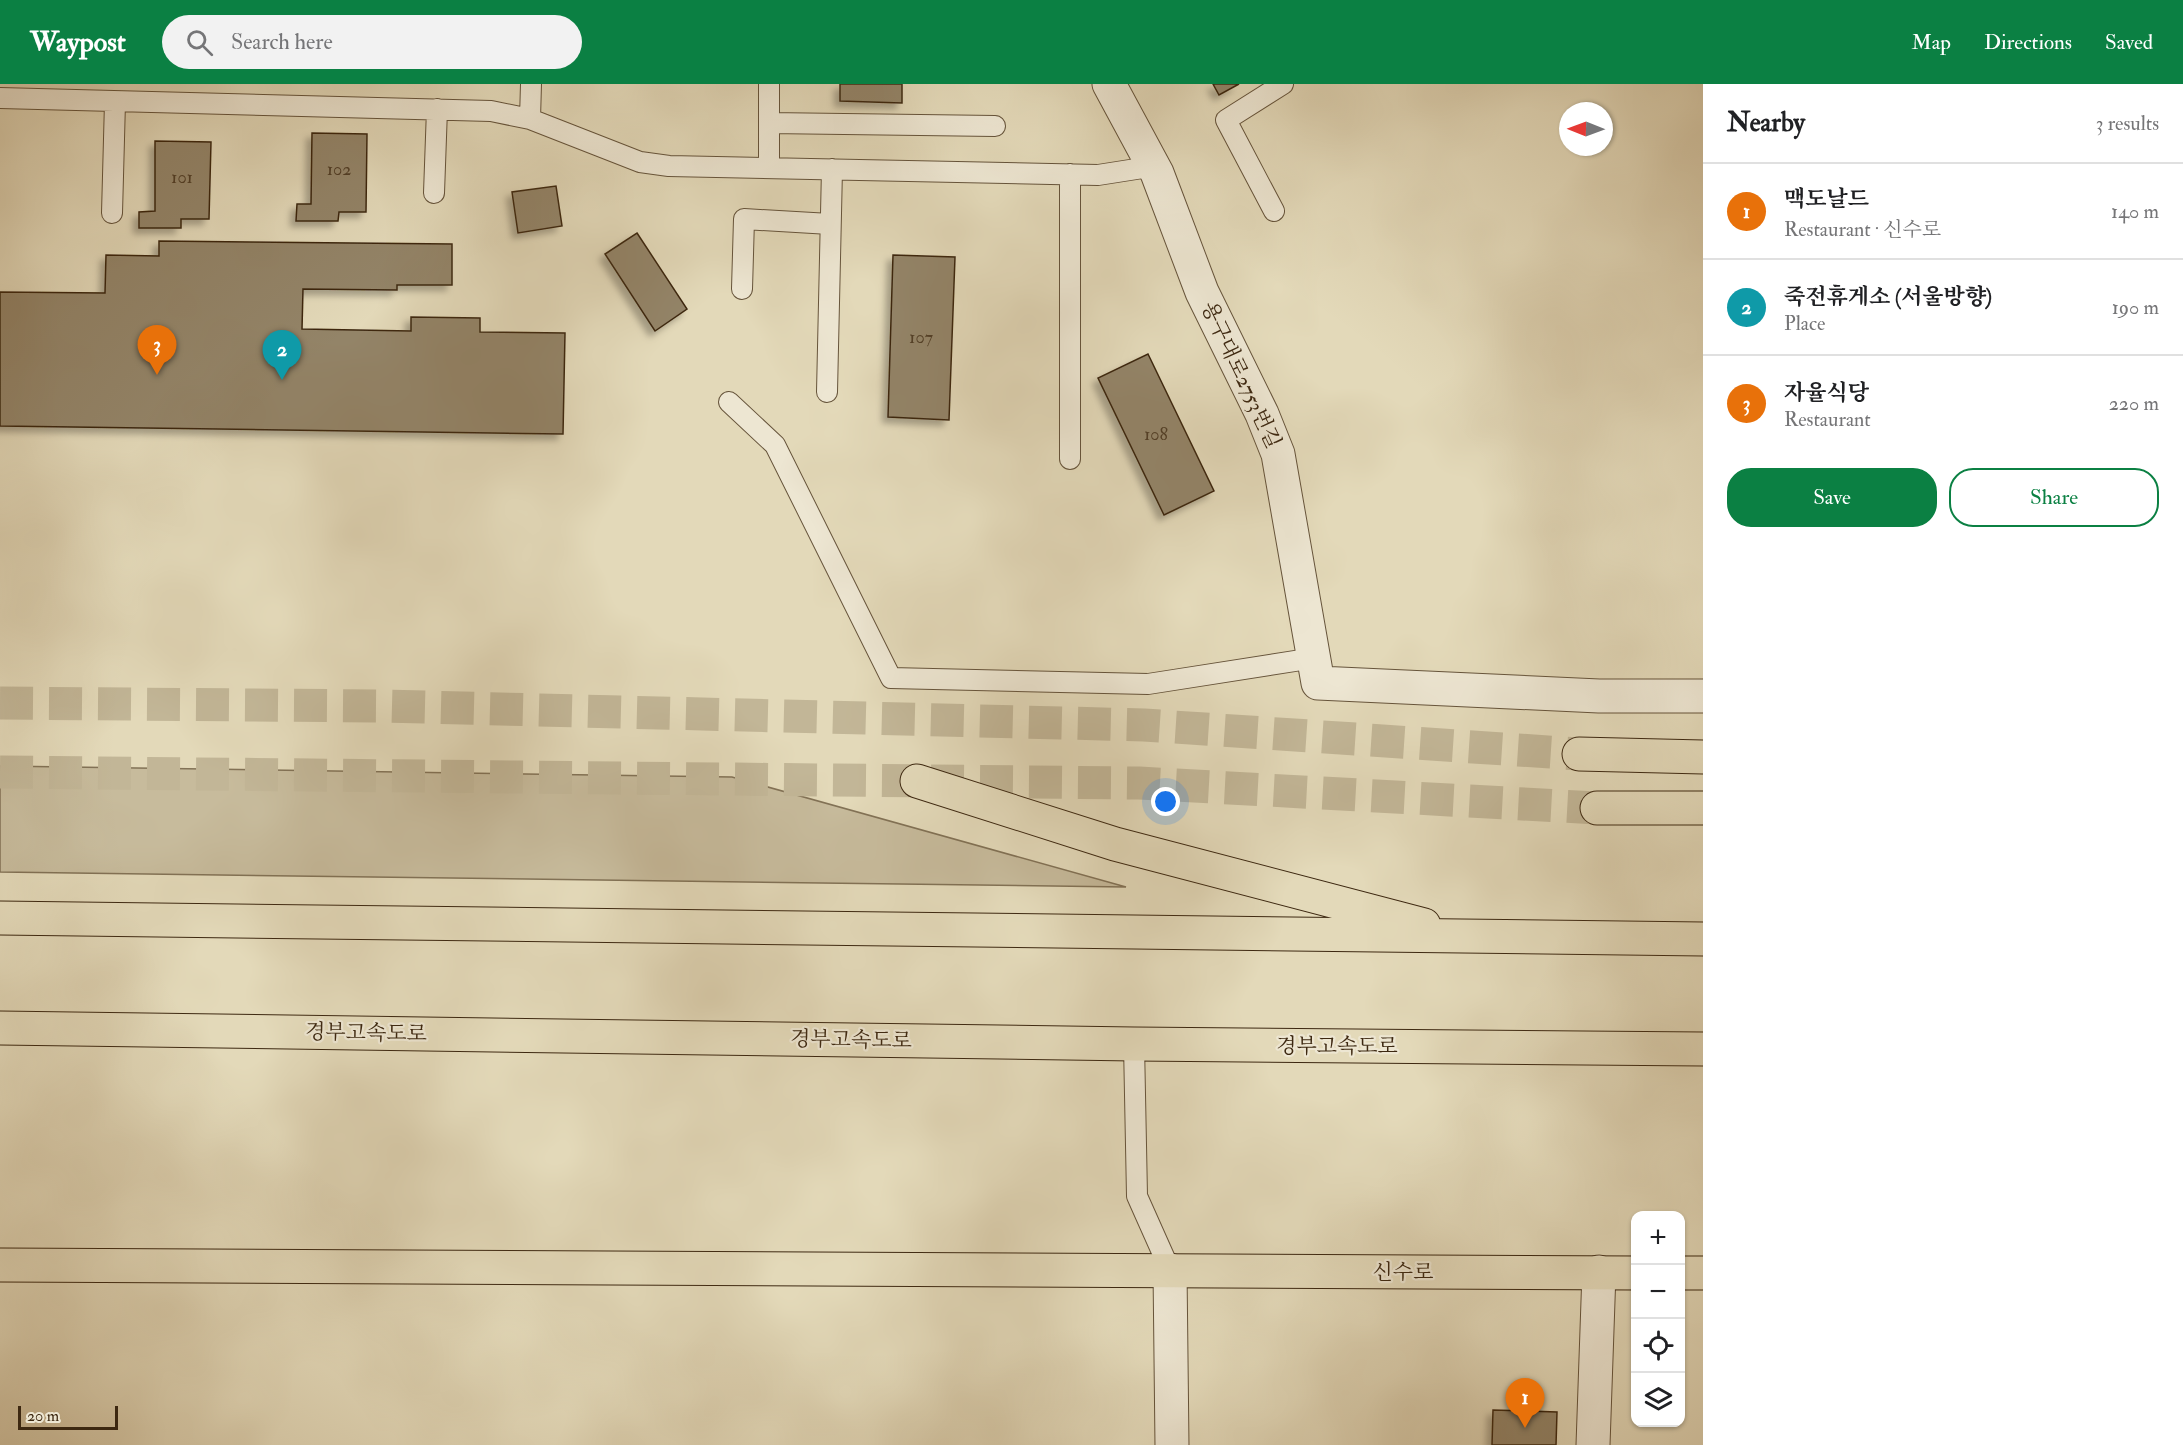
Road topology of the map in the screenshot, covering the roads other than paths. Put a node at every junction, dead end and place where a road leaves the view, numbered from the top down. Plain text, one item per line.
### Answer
1 (531, 84) edge
2 (769, 84) edge
3 (1109, 84) edge
4 (1283, 84) edge
5 (0, 98) edge
6 (115, 102) junction
7 (437, 109) junction
8 (530, 119) junction
9 (769, 123) junction
10 (995, 126) dead end
11 (769, 168) junction
12 (832, 169) junction
13 (1157, 173) junction
14 (1070, 174) junction
15 (434, 193) dead end
16 (1274, 211) dead end
17 (112, 213) dead end
18 (830, 224) junction
19 (742, 289) dead end
20 (827, 392) dead end
21 (729, 402) dead end
22 (1070, 459) dead end
23 (1316, 671) junction
24 (1703, 696) edge
25 (1579, 754) tunnel mouth
26 (1703, 757) edge
27 (917, 781) dead end
28 (1597, 808) tunnel mouth
29 (1703, 808) edge
30 (0, 918) edge
31 (1473, 937) junction
32 (1703, 939) edge
33 (0, 1028) edge
34 (1134, 1044) junction
35 (1703, 1049) edge
36 (0, 1265) edge
37 (1170, 1270) junction
38 (1599, 1272) junction
39 (1631, 1273) edge
40 (1685, 1273) edge
41 (1703, 1273) edge
42 (1172, 1445) edge
43 (1593, 1445) edge

1 - 8 lane
2 - 9 lane
3 - 13 street, 용구대로2753번길
4 - 16 lane
5 - 6 lane
6 - 7 lane
6 - 17 lane
7 - 8 lane
7 - 15 lane
8 - 11 lane
9 - 10 lane
9 - 11 lane
11 - 12 lane
12 - 14 lane
12 - 18 lane
13 - 14 lane
13 - 23 street, 용구대로2753번길
14 - 22 lane
18 - 19 lane
18 - 20 lane
21 - 23 lane
23 - 24 street
25 - 26 main road
27 - 31 main road
28 - 29 main road
30 - 31 main road
31 - 32 main road
33 - 34 main road, 경부고속도로
34 - 35 main road, 경부고속도로
34 - 37 lane
36 - 37 main road, 신수로
37 - 38 main road, 신수로
37 - 42 street
38 - 39 main road, 신수로
38 - 43 street
40 - 41 main road

